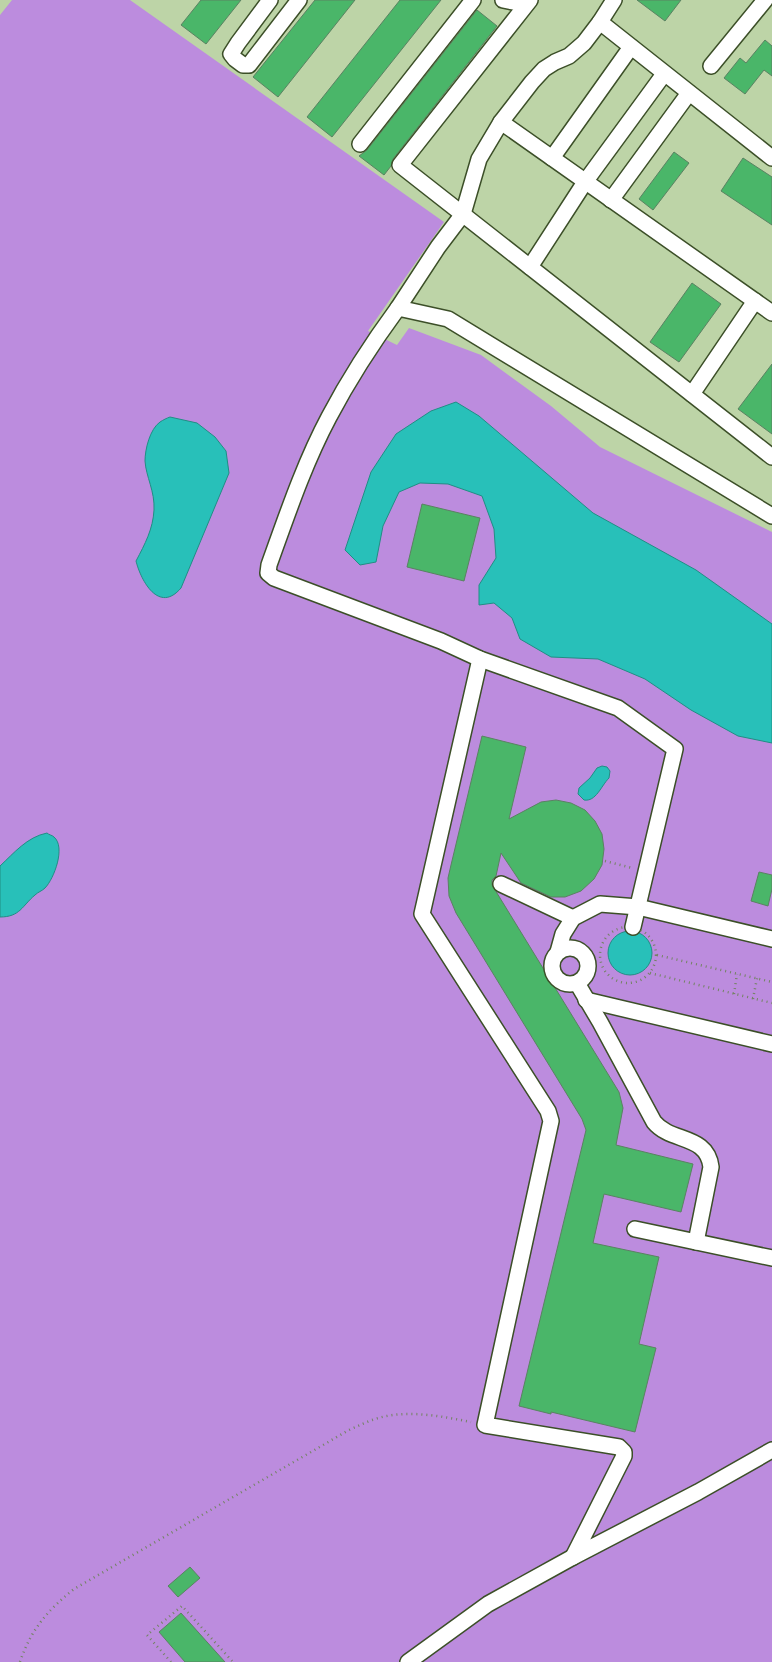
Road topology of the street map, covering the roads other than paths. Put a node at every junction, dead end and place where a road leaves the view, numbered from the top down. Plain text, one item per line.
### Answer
1 (270, 0) edge
2 (299, 0) edge
3 (473, 0) edge
4 (503, 0) edge
5 (514, 0) edge
6 (530, 0) edge
7 (614, 0) edge
8 (765, 0) edge
9 (600, 22) junction
10 (631, 47) junction
11 (711, 66) dead end
12 (664, 74) junction
13 (689, 93) junction
14 (501, 122) junction
15 (360, 144) dead end
16 (552, 158) junction
17 (772, 158) edge
18 (585, 182) junction
19 (612, 200) junction
20 (463, 214) junction
21 (530, 267) junction
22 (755, 301) junction
23 (398, 308) junction
24 (772, 313) edge
25 (692, 394) junction
26 (772, 458) edge
27 (772, 516) edge
28 (480, 658) junction
29 (501, 884) dead end
30 (638, 907) junction
31 (573, 918) junction
32 (633, 927) road end
33 (772, 939) edge
34 (558, 952) junction
35 (577, 983) junction
36 (586, 1000) junction
37 (772, 1044) edge
38 (635, 1229) dead end
39 (696, 1242) junction
40 (772, 1258) edge
41 (772, 1450) edge
42 (573, 1556) junction
43 (408, 1662) edge

1 - 2 street
3 - 15 street
4 - 5 street
6 - 20 street
7 - 9 street
8 - 11 street
9 - 10 street
9 - 14 street
10 - 12 street
10 - 16 street
12 - 13 street
12 - 18 street
13 - 17 street
13 - 19 street
14 - 16 street
14 - 20 street
16 - 18 street
18 - 19 street
18 - 21 street
19 - 22 street
20 - 21 street
20 - 23 street
21 - 25 street
22 - 24 street
22 - 25 street
23 - 27 street
23 - 28 street
25 - 26 street
28 - 30 street
28 - 42 street
29 - 31 street
30 - 31 street
30 - 32 street
30 - 33 street
31 - 34 street
34 - 35 street
34 - 35 street
35 - 36 street
36 - 37 street
36 - 39 street
38 - 39 street
39 - 40 street
41 - 42 street
42 - 43 street

